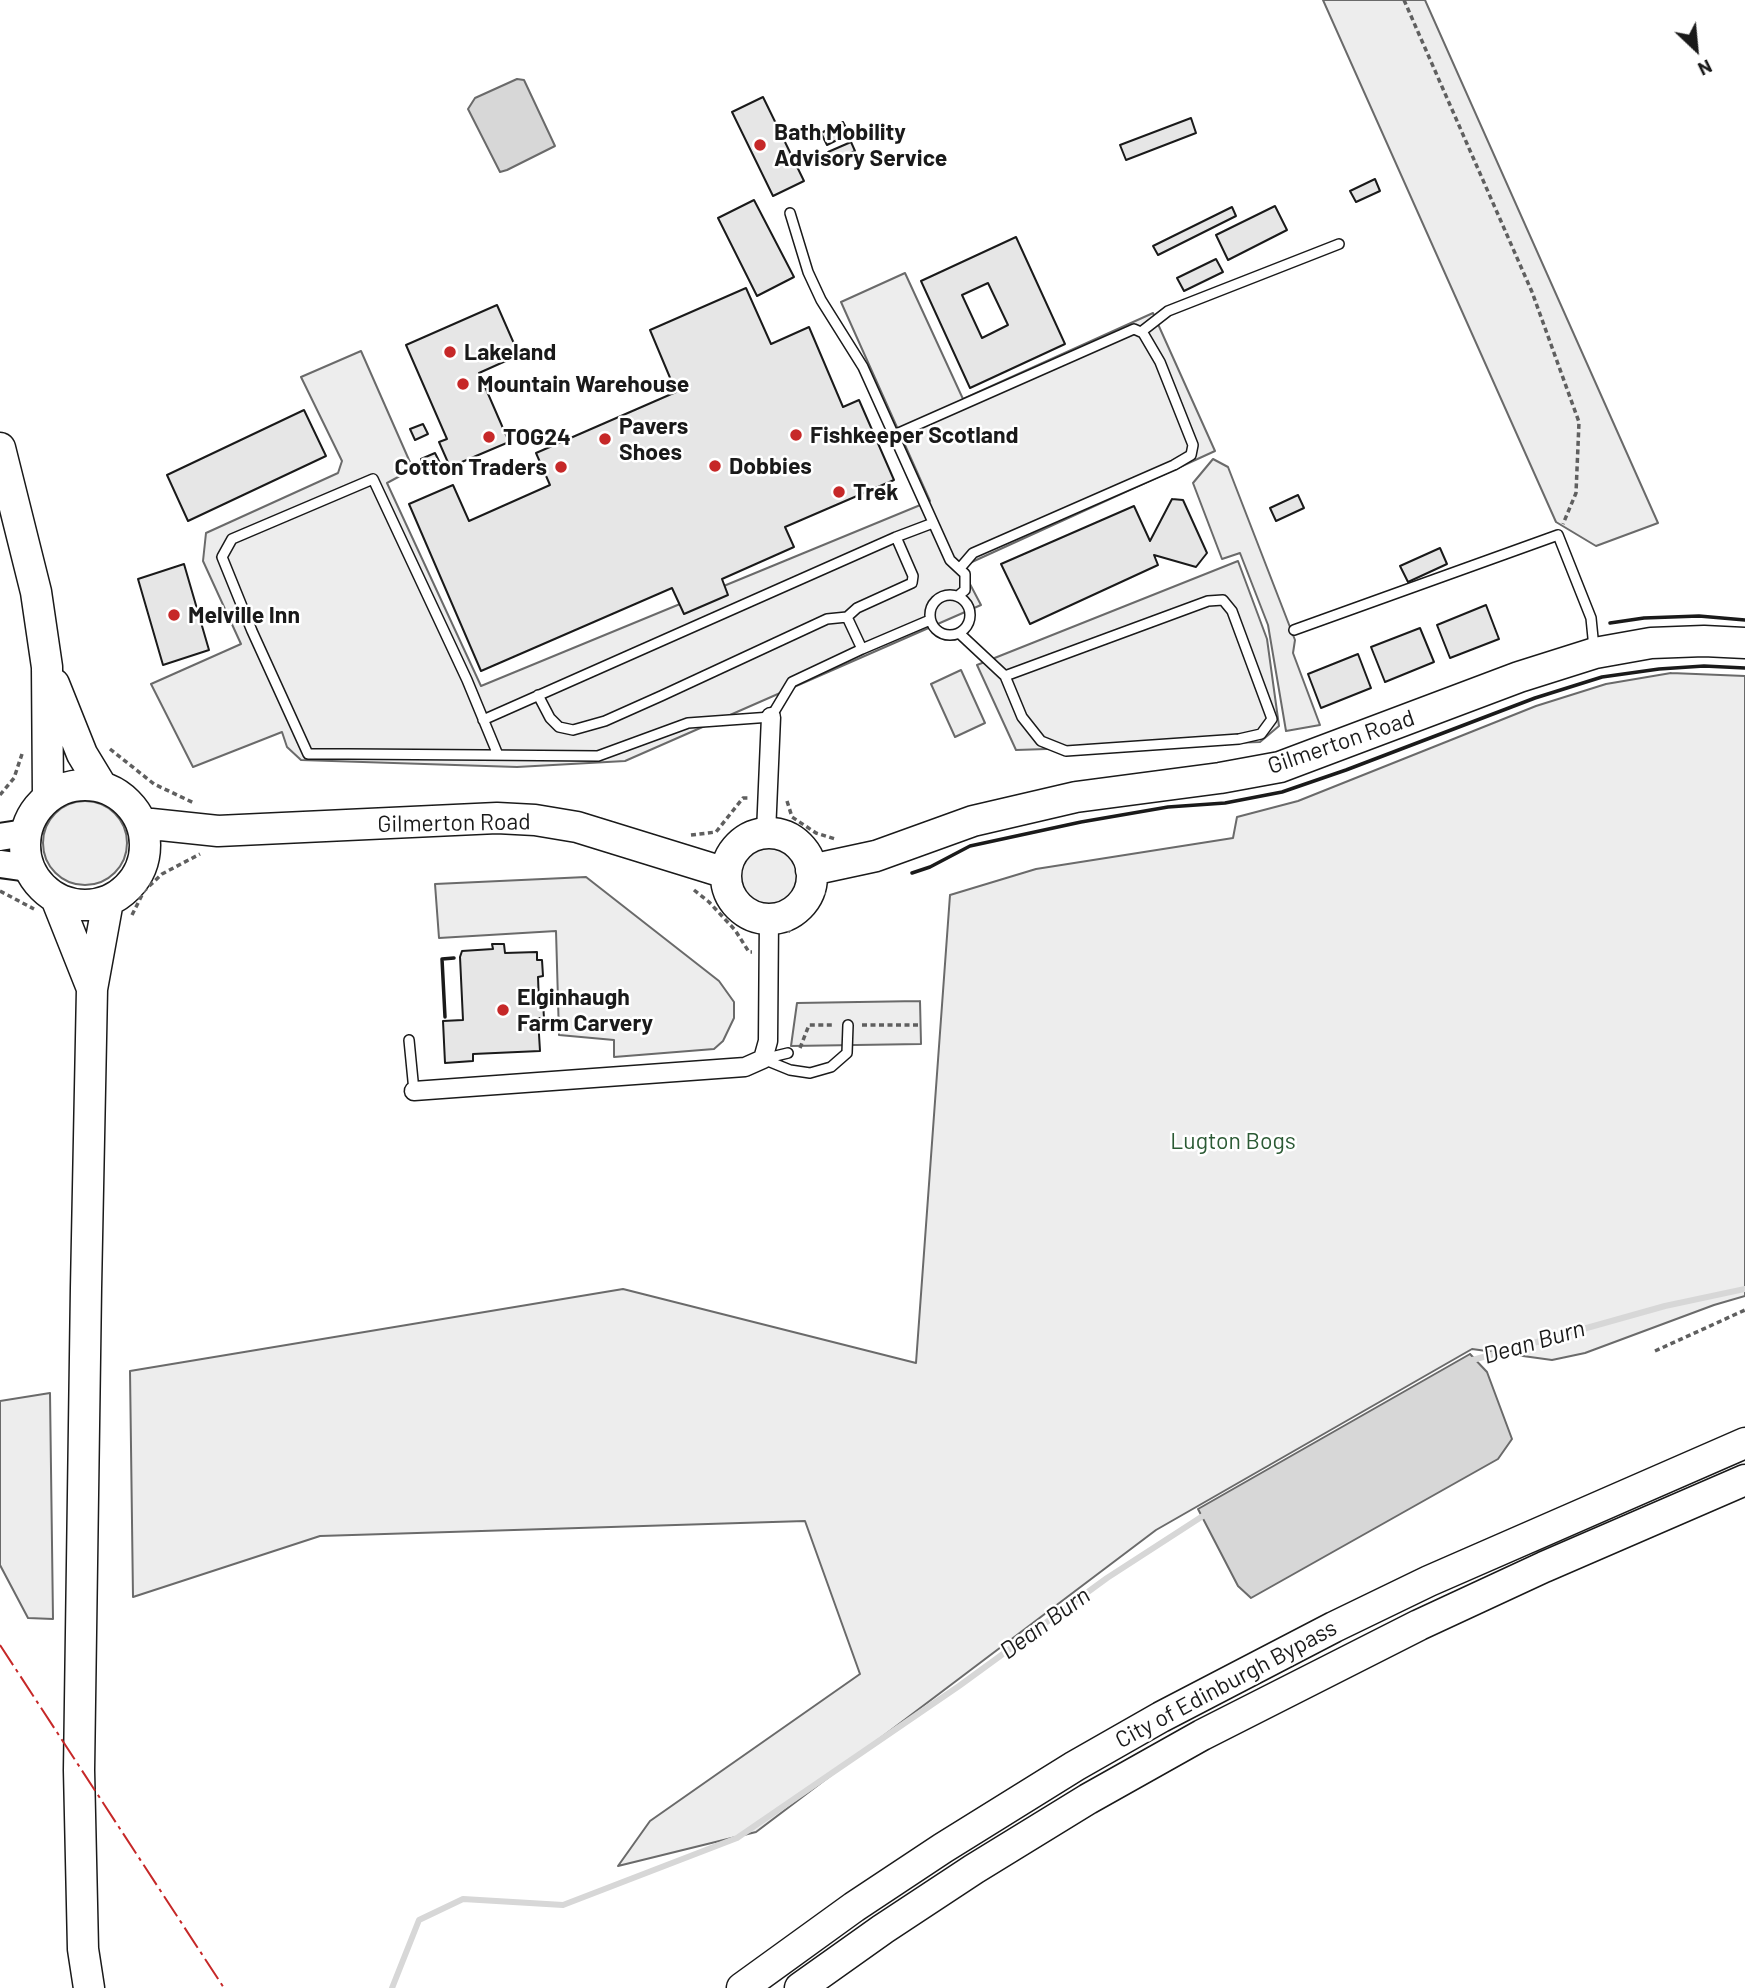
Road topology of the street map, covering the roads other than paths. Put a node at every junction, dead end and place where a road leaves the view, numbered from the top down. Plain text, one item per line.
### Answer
1 (790, 213) dead end
2 (1339, 244) dead end
3 (1141, 332) junction
4 (894, 435) junction
5 (0, 448) edge
6 (933, 523) junction
7 (897, 537) junction
8 (961, 570) junction
9 (958, 596) junction
10 (847, 617) junction
11 (930, 620) junction
12 (1294, 631) dead end
13 (959, 633) junction
14 (1745, 643) edge
15 (862, 649) junction
16 (1595, 653) junction
17 (47, 667) junction
18 (1005, 676) junction
19 (538, 695) junction
20 (771, 717) junction
21 (483, 720) junction
22 (498, 755) junction
23 (102, 787) junction
24 (48, 797) junction
25 (142, 823) junction
26 (766, 833) junction
27 (13, 835) edge
28 (213, 841) junction
29 (144, 858) junction
30 (14, 866) edge
31 (726, 873) junction
32 (819, 880) junction
33 (45, 904) junction
34 (120, 908) junction
35 (769, 919) junction
36 (92, 989) junction
37 (848, 1025) dead end
38 (408, 1040) dead end
39 (788, 1053) dead end
40 (763, 1059) junction
41 (414, 1091) joint
42 (1745, 1443) edge
43 (1745, 1480) edge
44 (89, 1988) edge
45 (742, 1988) edge
46 (800, 1988) edge

1 - 4 lane
2 - 3 lane
3 - 4 lane
3 - 8 lane
4 - 6 lane
5 - 17 main road
6 - 7 lane
6 - 8 lane
7 - 10 lane
7 - 19 lane
8 - 9 lane
9 - 11 lane
9 - 13 lane
10 - 15 lane
10 - 19 lane
11 - 13 lane
11 - 15 lane
12 - 16 lane
13 - 18 lane
14 - 16 main road, Gilmerton Road
15 - 20 lane
16 - 32 main road, Gilmerton Road
17 - 23 main road
17 - 24 main road
18 - 18 lane
19 - 21 lane
20 - 22 lane
20 - 26 street
21 - 22 lane
21 - 22 lane
23 - 24 main road
23 - 25 main road
24 - 27 main road
25 - 28 main road, Gilmerton Road
25 - 29 main road
26 - 31 main road
26 - 32 main road
27 - 30 main road
28 - 29 main road, Gilmerton Road
28 - 31 main road, Gilmerton Road
29 - 34 main road
30 - 33 main road
31 - 35 main road
32 - 35 main road
33 - 34 main road
33 - 36 main road
34 - 36 main road
35 - 40 street
36 - 44 main road
37 - 40 lane
38 - 41 lane
39 - 40 lane
40 - 41 street
42 - 45 main road, City of Edinburgh Bypass
43 - 46 main road, City of Edinburgh Bypass

